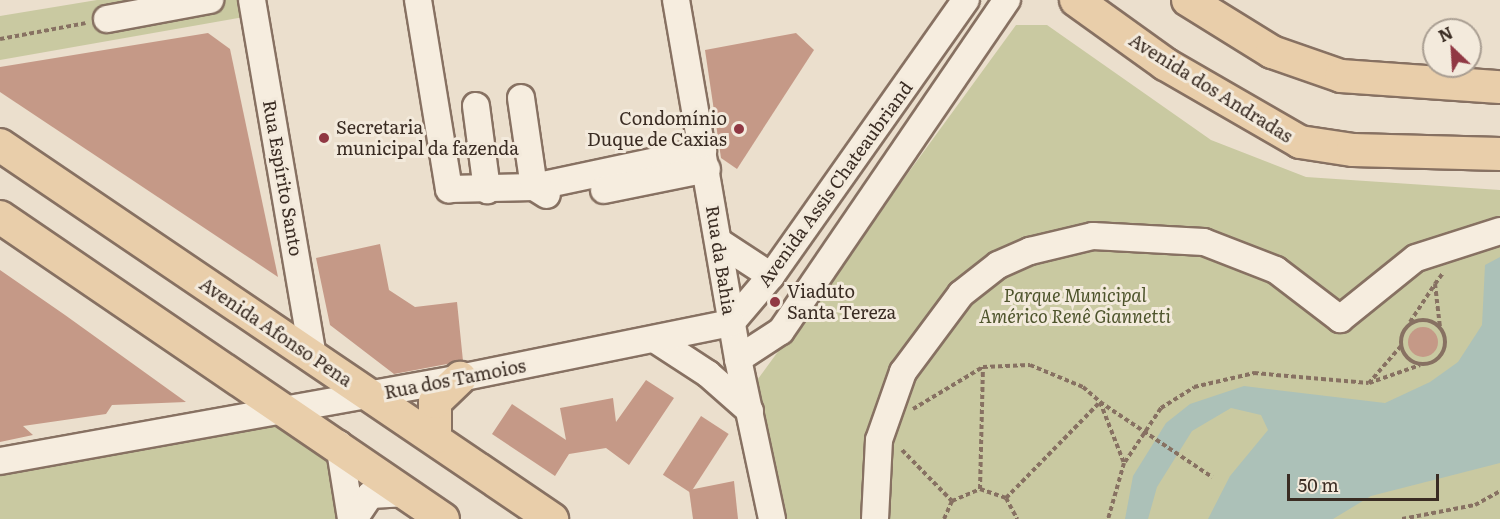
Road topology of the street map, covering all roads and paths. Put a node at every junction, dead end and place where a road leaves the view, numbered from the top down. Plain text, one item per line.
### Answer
1 (210, 0) edge
2 (252, 0) edge
3 (418, 0) edge
4 (434, 0) edge
5 (676, 0) edge
6 (966, 0) edge
7 (1007, 0) edge
8 (1076, 0) edge
9 (1188, 0) edge
10 (1208, 9) edge
11 (107, 19) joint
12 (0, 39) edge
13 (427, 39) junction
14 (1500, 87) edge
15 (521, 98) dead end
16 (476, 106) dead end
17 (0, 146) edge
18 (1500, 154) edge
19 (705, 160) junction
20 (534, 187) junction
21 (487, 190) junction
22 (0, 217) edge
23 (1500, 231) edge
24 (719, 242) junction
25 (771, 276) junction
26 (731, 323) junction
27 (1408, 325) junction
28 (1440, 327) junction
29 (781, 331) junction
30 (656, 339) junction
31 (1401, 345) junction
32 (313, 356) junction
33 (738, 359) junction
34 (1422, 364) junction
35 (983, 367) junction
36 (460, 378) junction
37 (1369, 383) junction
38 (369, 395) junction
39 (1100, 402) junction
40 (282, 411) junction
41 (750, 411) junction
42 (907, 415) dead end
43 (1145, 431) junction
44 (435, 438) junction
45 (339, 444) junction
46 (899, 448) dead end
47 (0, 461) edge
48 (1124, 463) junction
49 (1212, 477) dead end
50 (980, 489) junction
51 (1500, 491) edge
52 (408, 493) junction
53 (1006, 498) junction
54 (952, 501) junction
55 (352, 519) edge
56 (443, 519) edge
57 (552, 519) edge
58 (772, 519) edge
59 (875, 519) edge
60 (944, 519) edge
61 (1017, 519) edge
62 (1108, 519) edge
63 (1402, 519) edge

1 - 11 street
2 - 32 street, Rua Espírito Santo
3 - 13 street
4 - 13 street
5 - 19 street, Rua da Bahia
6 - 25 street, Avenida Assis Chateaubriand
7 - 29 street, Avenida Assis Chateaubriand
8 - 18 main road, Avenida dos Andradas
9 - 10 main road
10 - 14 main road
11 - 12 path
13 - 21 street
15 - 20 street
16 - 21 street
17 - 32 main road, Avenida Afonso Pena
19 - 20 street
19 - 24 street, Rua da Bahia
20 - 21 street
22 - 40 main road
23 - 59 street
24 - 25 street
24 - 26 street, Rua da Bahia
25 - 26 street, Avenida Assis Chateaubriand
26 - 29 street
26 - 30 street, Rua dos Tamoios
26 - 33 street, Rua da Bahia
27 - 28 path
27 - 28 path
27 - 31 path
28 - 34 path
29 - 33 street, Avenida Assis Chateaubriand
30 - 36 street, Rua dos Tamoios
30 - 41 street
31 - 34 path
31 - 37 path
32 - 38 main road, Avenida Afonso Pena
33 - 41 street, Rua da Bahia
34 - 37 path
35 - 39 path
35 - 42 path
35 - 50 path
36 - 38 street, Rua dos Tamoios
36 - 44 main road
37 - 43 path
38 - 40 street, Rua dos Tamoios
38 - 44 main road, Avenida Afonso Pena
39 - 43 path
39 - 48 path
39 - 53 path
40 - 45 main road
40 - 47 street, Rua dos Tamoios
41 - 58 street, Rua da Bahia
43 - 48 path
43 - 49 path
44 - 57 main road, Avenida Afonso Pena
45 - 52 main road
45 - 55 street
46 - 54 path
48 - 62 path
50 - 53 path
50 - 54 path
51 - 63 path
52 - 55 street
52 - 56 main road
53 - 61 path
54 - 60 path

